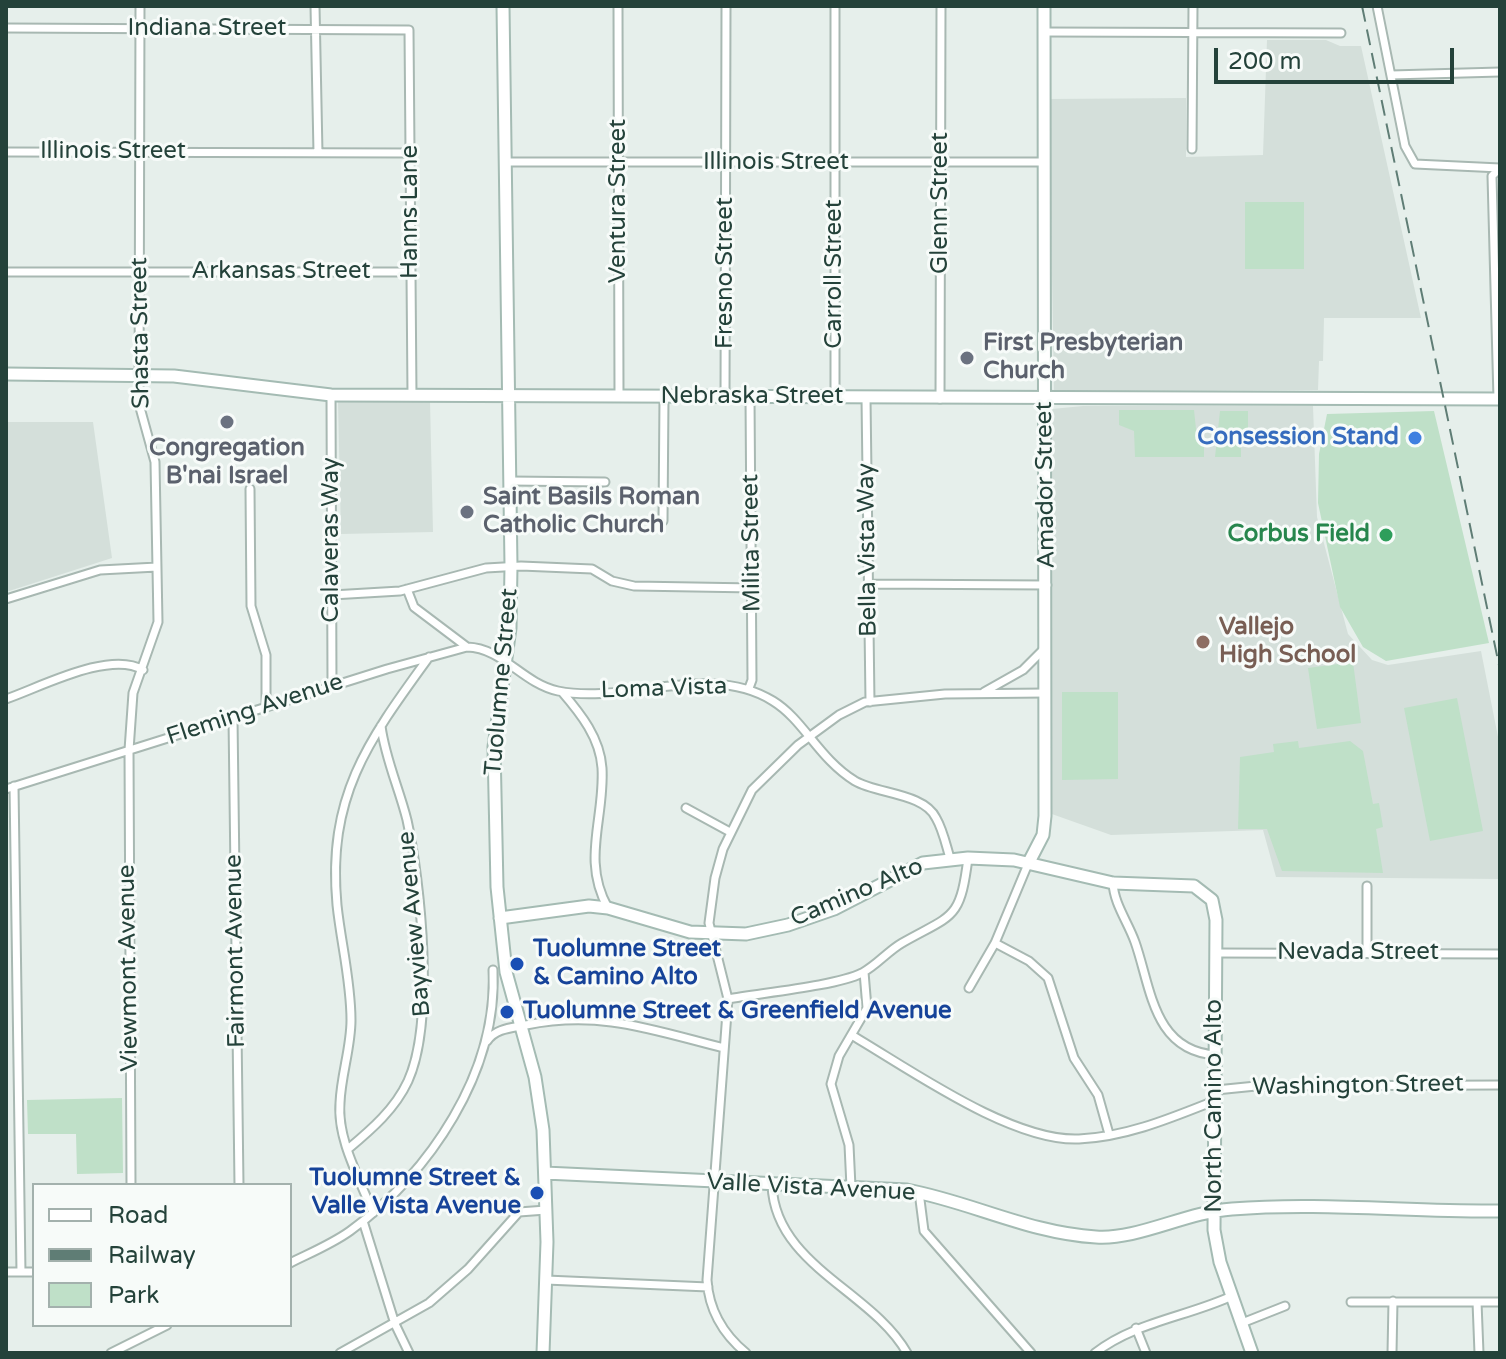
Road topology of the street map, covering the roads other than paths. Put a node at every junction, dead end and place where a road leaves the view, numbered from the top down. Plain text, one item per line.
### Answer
1 (140, 6) edge
2 (315, 6) edge
3 (503, 6) edge
4 (618, 6) edge
5 (726, 6) edge
6 (835, 6) edge
7 (941, 6) edge
8 (1044, 6) edge
9 (1193, 6) edge
10 (1377, 6) edge
11 (6, 28) edge
12 (140, 28) junction
13 (316, 30) junction
14 (409, 30) joint
15 (1044, 32) junction
16 (1193, 33) junction
17 (1341, 33) dead end
18 (1500, 72) edge
19 (1391, 75) junction
20 (1192, 149) dead end
21 (6, 152) edge
22 (140, 152) junction
23 (318, 153) junction
24 (411, 153) junction
25 (508, 162) junction
26 (835, 162) junction
27 (941, 162) junction
28 (1045, 162) junction
29 (618, 163) junction
30 (726, 163) junction
31 (1500, 169) edge
32 (6, 272) edge
33 (140, 272) junction
34 (411, 272) junction
35 (6, 374) edge
36 (140, 376) junction
37 (331, 395) junction
38 (412, 395) junction
39 (509, 395) junction
40 (619, 396) junction
41 (664, 397) junction
42 (725, 397) junction
43 (750, 397) junction
44 (835, 398) junction
45 (866, 398) junction
46 (940, 399) junction
47 (1499, 399) edge
48 (1045, 400) junction
49 (510, 481) junction
50 (605, 482) dead end
51 (250, 489) dead end
52 (663, 521) dead end
53 (511, 566) junction
54 (157, 567) junction
55 (869, 584) junction
56 (1047, 585) junction
57 (754, 588) junction
58 (407, 589) junction
59 (332, 595) junction
60 (6, 599) edge
61 (1047, 646) junction
62 (467, 647) junction
63 (429, 657) junction
64 (504, 660) junction
65 (143, 670) junction
66 (332, 686) junction
67 (749, 688) junction
68 (562, 692) junction
69 (982, 693) junction
70 (1046, 693) junction
71 (6, 699) edge
72 (870, 702) junction
73 (266, 707) junction
74 (233, 718) junction
75 (380, 724) junction
76 (808, 737) junction
77 (129, 750) junction
78 (10, 787) edge
79 (686, 808) dead end
80 (730, 832) junction
81 (950, 858) junction
82 (968, 858) junction
83 (1028, 864) junction
84 (1113, 883) junction
85 (1170, 883) joint
86 (1367, 886) dead end
87 (608, 908) junction
88 (500, 918) junction
89 (710, 935) junction
90 (995, 943) junction
91 (1216, 953) junction
92 (1367, 953) junction
93 (1500, 954) edge
94 (493, 970) dead end
95 (864, 972) junction
96 (969, 988) dead end
97 (728, 999) junction
98 (520, 1026) junction
99 (853, 1036) junction
100 (486, 1043) junction
101 (724, 1048) junction
102 (1216, 1055) junction
103 (1500, 1085) edge
104 (1215, 1096) junction
105 (1109, 1134) junction
106 (348, 1149) junction
107 (545, 1173) junction
108 (712, 1182) junction
109 (131, 1183) edge
110 (239, 1183) edge
111 (772, 1185) junction
112 (851, 1187) junction
113 (919, 1192) junction
114 (546, 1210) junction
115 (1214, 1211) junction
116 (1500, 1211) edge
117 (373, 1213) junction
118 (363, 1221) junction
119 (292, 1262) edge
120 (6, 1272) edge
121 (21, 1272) junction
122 (32, 1272) edge
123 (546, 1280) junction
124 (708, 1287) junction
125 (1232, 1296) junction
126 (1393, 1301) junction
127 (1351, 1302) dead end
128 (1477, 1302) junction
129 (1500, 1302) edge
130 (1285, 1306) dead end
131 (1242, 1323) junction
132 (395, 1324) junction
133 (163, 1327) edge
134 (1136, 1328) junction
135 (111, 1353) edge
136 (340, 1353) edge
137 (409, 1353) edge
138 (543, 1353) edge
139 (746, 1353) edge
140 (907, 1353) edge
141 (1031, 1353) edge
142 (1095, 1353) edge
143 (1146, 1353) edge
144 (1252, 1353) edge
145 (1392, 1353) edge
146 (1479, 1353) edge

1 - 12 street, Shasta Street
2 - 13 street
3 - 25 street, Tuolumne Street
4 - 29 street, Ventura Street
5 - 30 street, Fresno Street
6 - 26 street, Carroll Street
7 - 27 street, Glenn Street
8 - 15 street, Amador Street
9 - 16 street
10 - 19 street
11 - 12 street, Indiana Street
12 - 13 street, Indiana Street
12 - 22 street, Shasta Street
13 - 14 street, Indiana Street
13 - 23 street
14 - 24 street, Hanns Lane
15 - 16 street
15 - 28 street, Amador Street
16 - 17 street
16 - 20 street
18 - 19 street
19 - 31 street
21 - 22 street, Illinois Street
22 - 23 street, Illinois Street
22 - 33 street, Shasta Street
23 - 24 street, Illinois Street
24 - 34 street, Hanns Lane
25 - 29 street, Illinois Street
25 - 39 street, Tuolumne Street
26 - 27 street, Illinois Street
26 - 30 street, Illinois Street
26 - 44 street, Carroll Street
27 - 28 street, Illinois Street
27 - 46 street, Glenn Street
28 - 48 street, Amador Street
29 - 30 street, Illinois Street
29 - 40 street, Ventura Street
30 - 42 street, Fresno Street
31 - 47 street
32 - 33 street, Arkansas Street
33 - 34 street, Arkansas Street
33 - 36 street, Shasta Street
34 - 38 street, Hanns Lane
35 - 36 street, Nebraska Street
36 - 37 street, Nebraska Street
36 - 54 street, Shasta Street
37 - 38 street, Nebraska Street
37 - 59 street, Calaveras Way
38 - 39 street, Nebraska Street
39 - 40 street, Nebraska Street
39 - 49 street, Tuolumne Street
40 - 41 street, Nebraska Street
41 - 42 street, Nebraska Street
41 - 52 street
42 - 43 street, Nebraska Street
43 - 44 street, Nebraska Street
43 - 57 street, Milita Street
44 - 45 street, Nebraska Street
45 - 46 street, Nebraska Street
45 - 55 street, Bella Vista Way
46 - 48 street, Nebraska Street
47 - 48 street, Nebraska Street
48 - 56 street, Amador Street
49 - 50 street
49 - 53 street, Tuolumne Street
51 - 73 street
53 - 57 street
53 - 58 street
53 - 64 street, Tuolumne Street
54 - 60 street
54 - 65 street, Shasta Street
55 - 56 street
55 - 72 street, Bella Vista Way
56 - 61 street, Amador Street
57 - 67 street, Milita Street
58 - 59 street
58 - 62 street
59 - 66 street, Calaveras Way
61 - 69 street
61 - 70 street, Amador Street
62 - 63 street, Fleming Avenue
62 - 64 street
63 - 66 street, Fleming Avenue
63 - 75 street
64 - 68 street, Loma Vista
64 - 88 street, Tuolumne Street
65 - 71 street
65 - 77 street, Shasta Street
66 - 73 street, Fleming Avenue
67 - 68 street, Loma Vista
67 - 76 street, Loma Vista
68 - 87 street
69 - 70 street
69 - 72 street
70 - 83 street, Amador Street
72 - 76 street
73 - 74 street, Fleming Avenue
74 - 77 street, Fleming Avenue
74 - 110 street, Fairmont Avenue
75 - 106 street
75 - 106 street, Bayview Avenue
76 - 80 street
76 - 81 street, Loma Vista
77 - 78 street, Fleming Avenue
77 - 109 street, Viewmont Avenue
78 - 121 street
79 - 80 street
80 - 89 street
81 - 82 street, Camino Alto
81 - 89 street, Camino Alto
82 - 83 street, Camino Alto
82 - 95 street
83 - 84 street, Camino Alto
83 - 90 street
84 - 85 street, Camino Alto
84 - 102 street
85 - 91 street, North Camino Alto
86 - 92 street
87 - 88 street, Camino Alto
87 - 89 street, Camino Alto
88 - 98 street, Tuolumne Street
89 - 97 street
90 - 96 street
90 - 105 street
91 - 92 street, Nevada Street
91 - 102 street, North Camino Alto
92 - 93 street, Nevada Street
94 - 100 street
95 - 97 street
95 - 99 street
97 - 101 street
98 - 100 street
98 - 101 street
98 - 107 street, Tuolumne Street
99 - 105 street, Washington Street
99 - 112 street
100 - 117 street
101 - 108 street
102 - 104 street, North Camino Alto
103 - 104 street, Washington Street
104 - 105 street, Washington Street
104 - 115 street, North Camino Alto
106 - 117 street
107 - 108 street, Valle Vista Avenue
107 - 114 street, Tuolumne Street
108 - 111 street, Valle Vista Avenue
108 - 124 street
111 - 112 street, Valle Vista Avenue
111 - 140 street
112 - 113 street, Valle Vista Avenue
113 - 115 street, Valle Vista Avenue
113 - 141 street
114 - 123 street, Tuolumne Street
114 - 132 street
115 - 116 street, Valle Vista Avenue
115 - 125 street, North Camino Alto
117 - 118 street
118 - 119 street
118 - 132 street
120 - 121 street
121 - 122 street
123 - 124 street
123 - 138 street, Tuolumne Street
124 - 139 street
125 - 131 street, North Camino Alto
125 - 134 street
126 - 127 street
126 - 128 street
126 - 145 street
128 - 129 street
128 - 146 street
130 - 131 street
131 - 144 street, North Camino Alto
132 - 136 street
132 - 137 street
133 - 135 street
134 - 142 street
134 - 143 street

